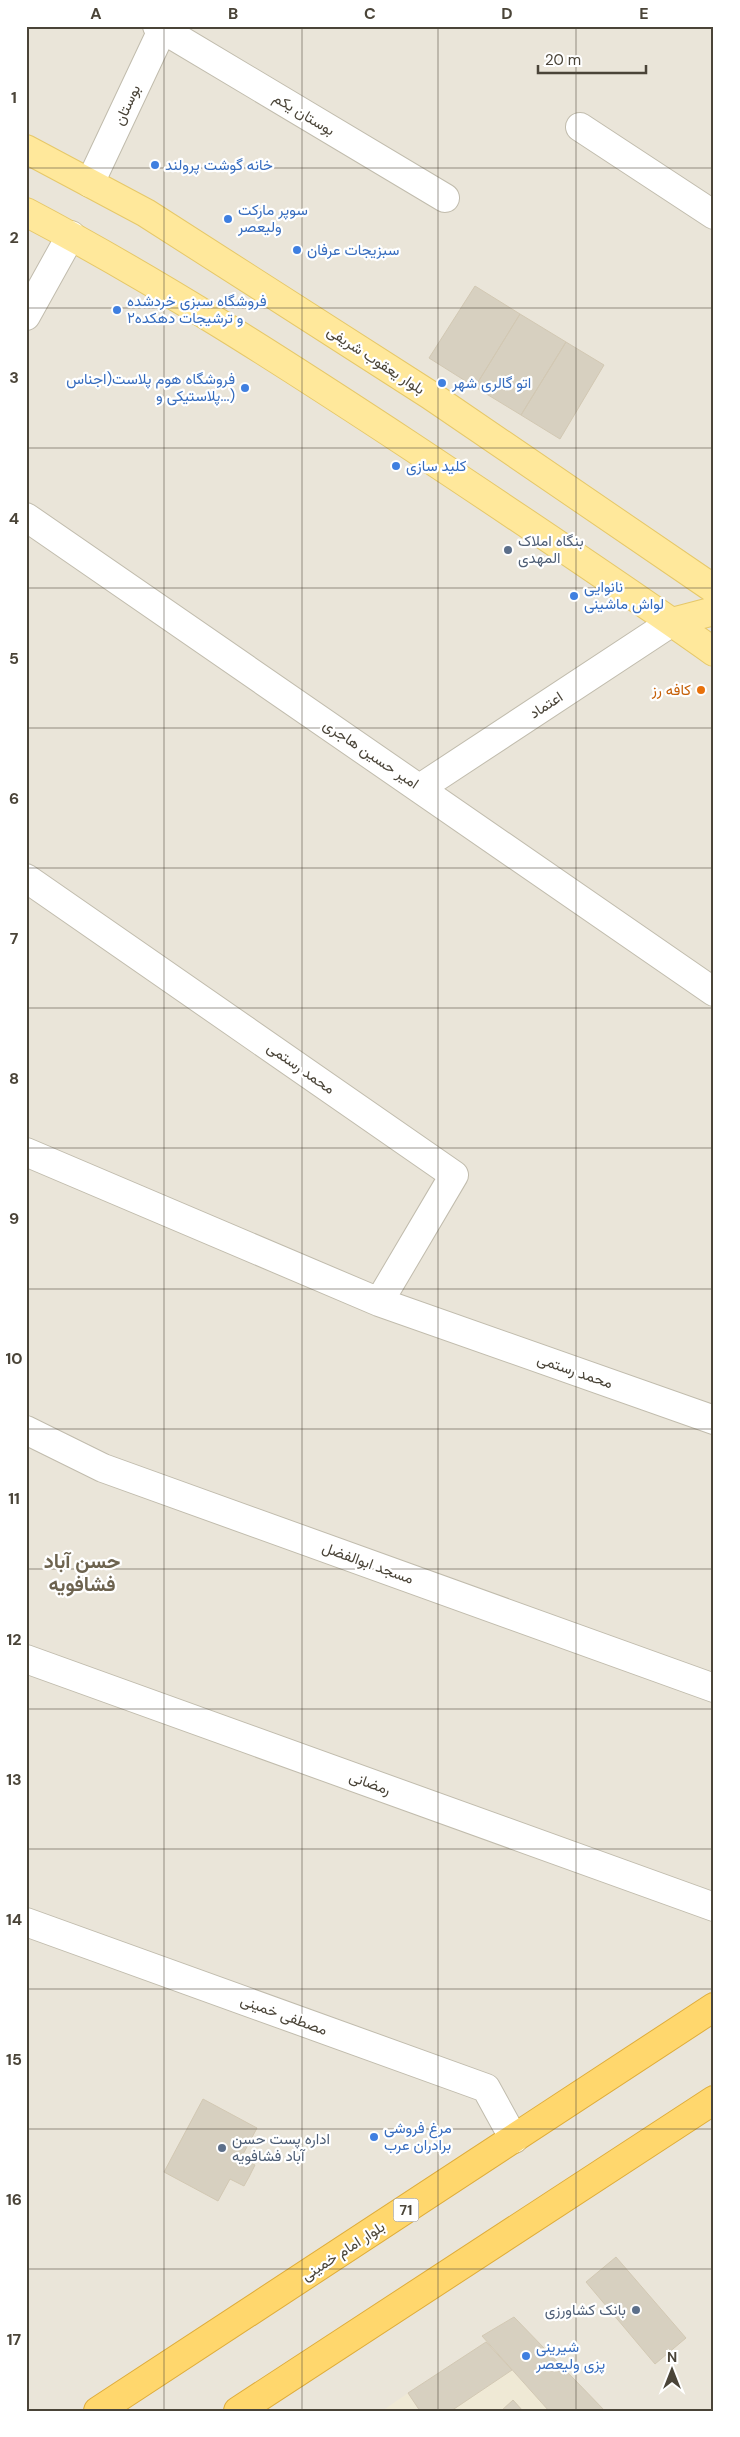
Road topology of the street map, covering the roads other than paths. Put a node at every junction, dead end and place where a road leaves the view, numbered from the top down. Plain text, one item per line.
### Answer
1 (161, 27) edge
2 (580, 127) dead end
3 (26, 148) edge
4 (90, 183) junction
5 (445, 198) dead end
6 (26, 212) edge
7 (714, 215) edge
8 (71, 235) junction
9 (26, 316) edge
10 (26, 518) edge
11 (714, 589) edge
12 (714, 611) edge
13 (672, 622) junction
14 (714, 652) edge
15 (420, 788) junction
16 (26, 878) edge
17 (714, 992) edge
18 (26, 1152) edge
19 (379, 1302) junction
20 (714, 1420) edge
21 (26, 1430) edge
22 (26, 1659) edge
23 (714, 1688) edge
24 (714, 1907) edge
25 (26, 1922) edge
26 (714, 2007) edge
27 (714, 2100) edge
28 (514, 2139) junction
29 (98, 2411) edge
30 (238, 2411) edge

1 - 4 street, بوستان
1 - 5 street, بوستان یکم
2 - 7 street
3 - 4 main road, بلوار یعقوب شریفی
4 - 11 main road, بلوار یعقوب شریفی
6 - 8 main road
8 - 9 street
8 - 13 main road
10 - 15 street, امیر حسین هاجری
12 - 13 main road
13 - 14 main road
13 - 15 street, اعتماد
15 - 17 street, امیر حسین هاجری
16 - 19 street, محمد رستمی
18 - 19 street, محمد رستمی
19 - 20 street, محمد رستمی
21 - 23 street, مسجد ابوالفضل
22 - 24 street, رمضانی
25 - 28 street, مصطفی خمینی
26 - 28 highway, بلوار امام خمینی / 71
27 - 30 highway
28 - 29 highway, بلوار امام خمینی / 71

